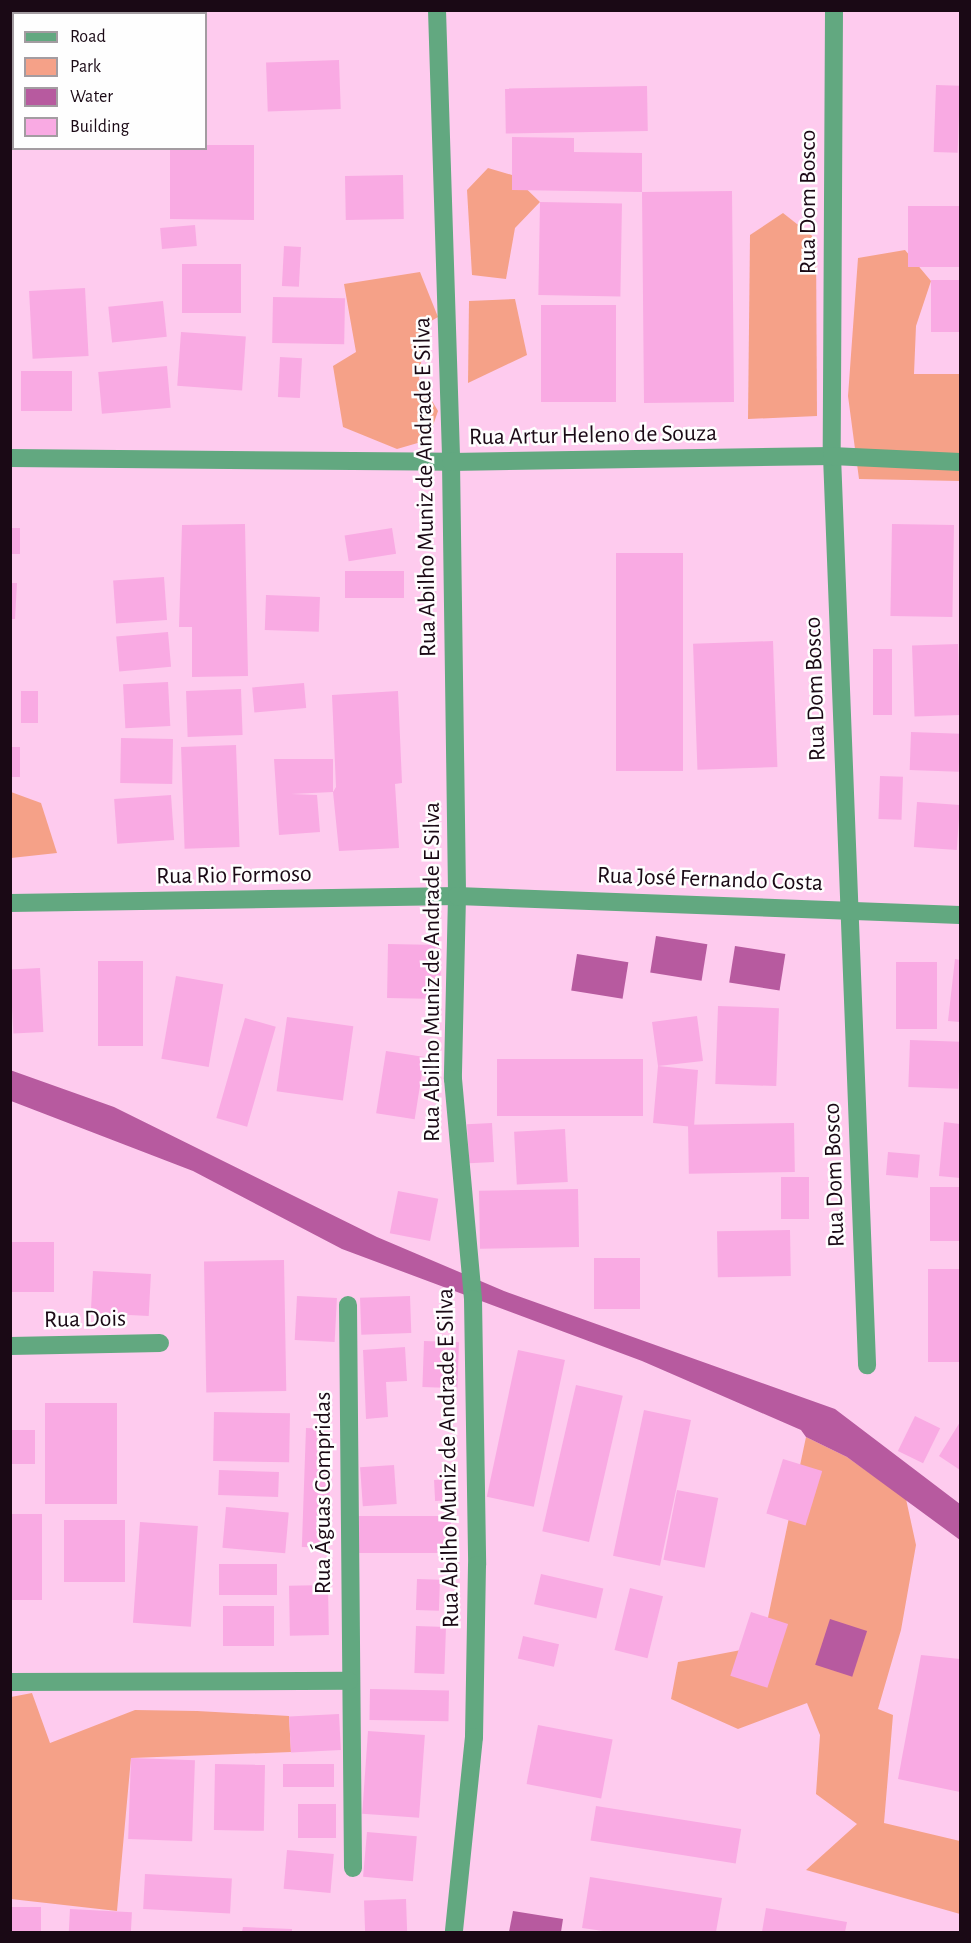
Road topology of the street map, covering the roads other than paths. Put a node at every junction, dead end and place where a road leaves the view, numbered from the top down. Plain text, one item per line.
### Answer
1 (437, 10) edge
2 (834, 10) edge
3 (832, 456) junction
4 (10, 458) edge
5 (451, 462) junction
6 (960, 462) edge
7 (458, 896) junction
8 (10, 903) edge
9 (848, 908) junction
10 (960, 915) edge
11 (348, 1305) dead end
12 (160, 1343) dead end
13 (10, 1346) edge
14 (867, 1365) dead end
15 (349, 1681) junction
16 (10, 1682) edge
17 (353, 1868) dead end
18 (454, 1932) edge

1 - 5 street, Rua Abilho Muniz de Andrade E Silva
2 - 3 street, Rua Dom Bosco
3 - 5 street, Rua Artur Heleno de Souza
3 - 6 street, Rua Artur Heleno de Souza
3 - 9 street, Rua Dom Bosco
4 - 5 street, Rua Artur Heleno de Souza
5 - 7 street, Rua Abilho Muniz de Andrade E Silva
7 - 8 street, Rua Rio Formoso
7 - 9 street, Rua José Fernando Costa
7 - 18 street, Rua Abilho Muniz de Andrade E Silva
9 - 10 street, Rua José Fernando Costa
9 - 14 street, Rua Dom Bosco
11 - 15 street, Rua Águas Compridas
12 - 13 street, Rua Dois
15 - 16 street
15 - 17 street, Rua Águas Compridas

